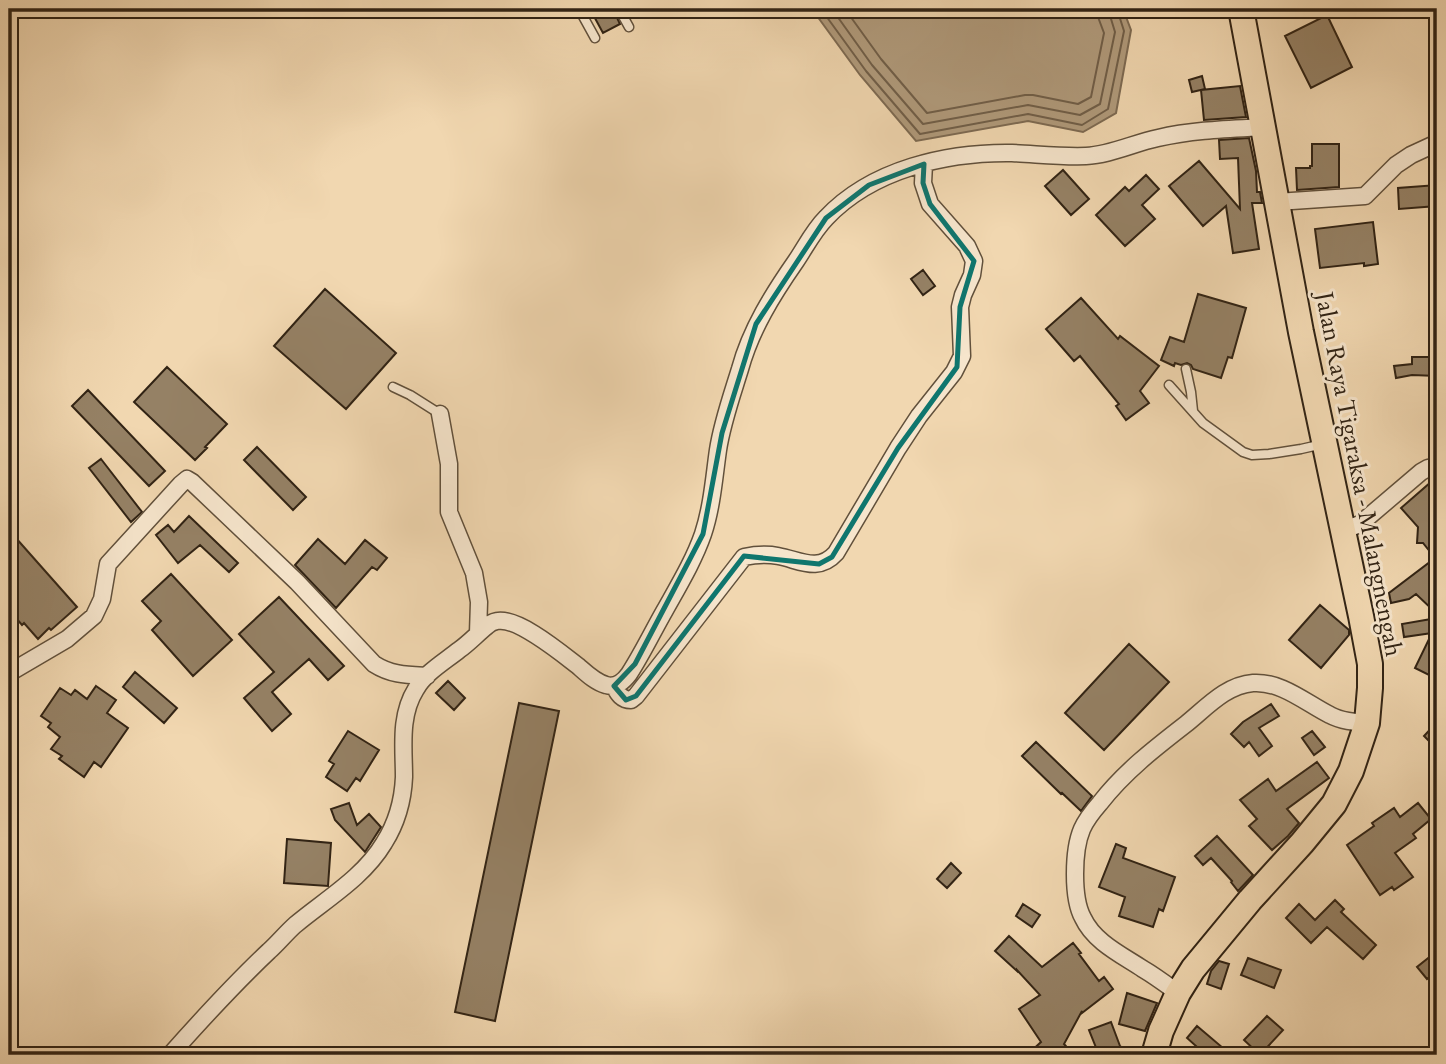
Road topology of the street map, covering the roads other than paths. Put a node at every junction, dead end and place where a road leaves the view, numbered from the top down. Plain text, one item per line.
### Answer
1 (579, 9) edge
2 (619, 9) edge
3 (1241, 9) edge
4 (629, 27) dead end
5 (595, 38) dead end
6 (1263, 127) junction
7 (1437, 143) edge
8 (924, 164) junction
9 (1277, 202) junction
10 (1186, 369) dead end
11 (1169, 385) dead end
12 (393, 387) dead end
13 (1194, 411) junction
14 (440, 414) joint
15 (1326, 443) junction
16 (1437, 466) edge
17 (1344, 530) junction
18 (478, 633) junction
19 (9, 673) edge
20 (427, 676) junction
21 (614, 686) junction
22 (1367, 723) junction
23 (1178, 993) junction
24 (170, 1055) edge
25 (1154, 1055) edge

1 - 5 lane
2 - 4 lane
3 - 6 main road, Jalan Raya Tigaraksa - Malangnengah
6 - 8 street
6 - 9 main road, Jalan Raya Tigaraksa - Malangnengah
7 - 9 street
8 - 21 street
8 - 21 street
9 - 15 main road, Jalan Raya Tigaraksa - Malangnengah
10 - 13 lane
11 - 13 lane
12 - 14 lane
13 - 15 lane
14 - 18 street
15 - 17 main road, Jalan Raya Tigaraksa - Malangnengah
16 - 17 street
17 - 22 main road, Jalan Raya Tigaraksa - Malangnengah
18 - 20 street
18 - 21 street
19 - 20 street
20 - 24 street
22 - 23 main road, Jalan Raya Tigaraksa - Malangnengah
22 - 23 street
23 - 25 main road, Jalan Raya Tigaraksa - Malangnengah

